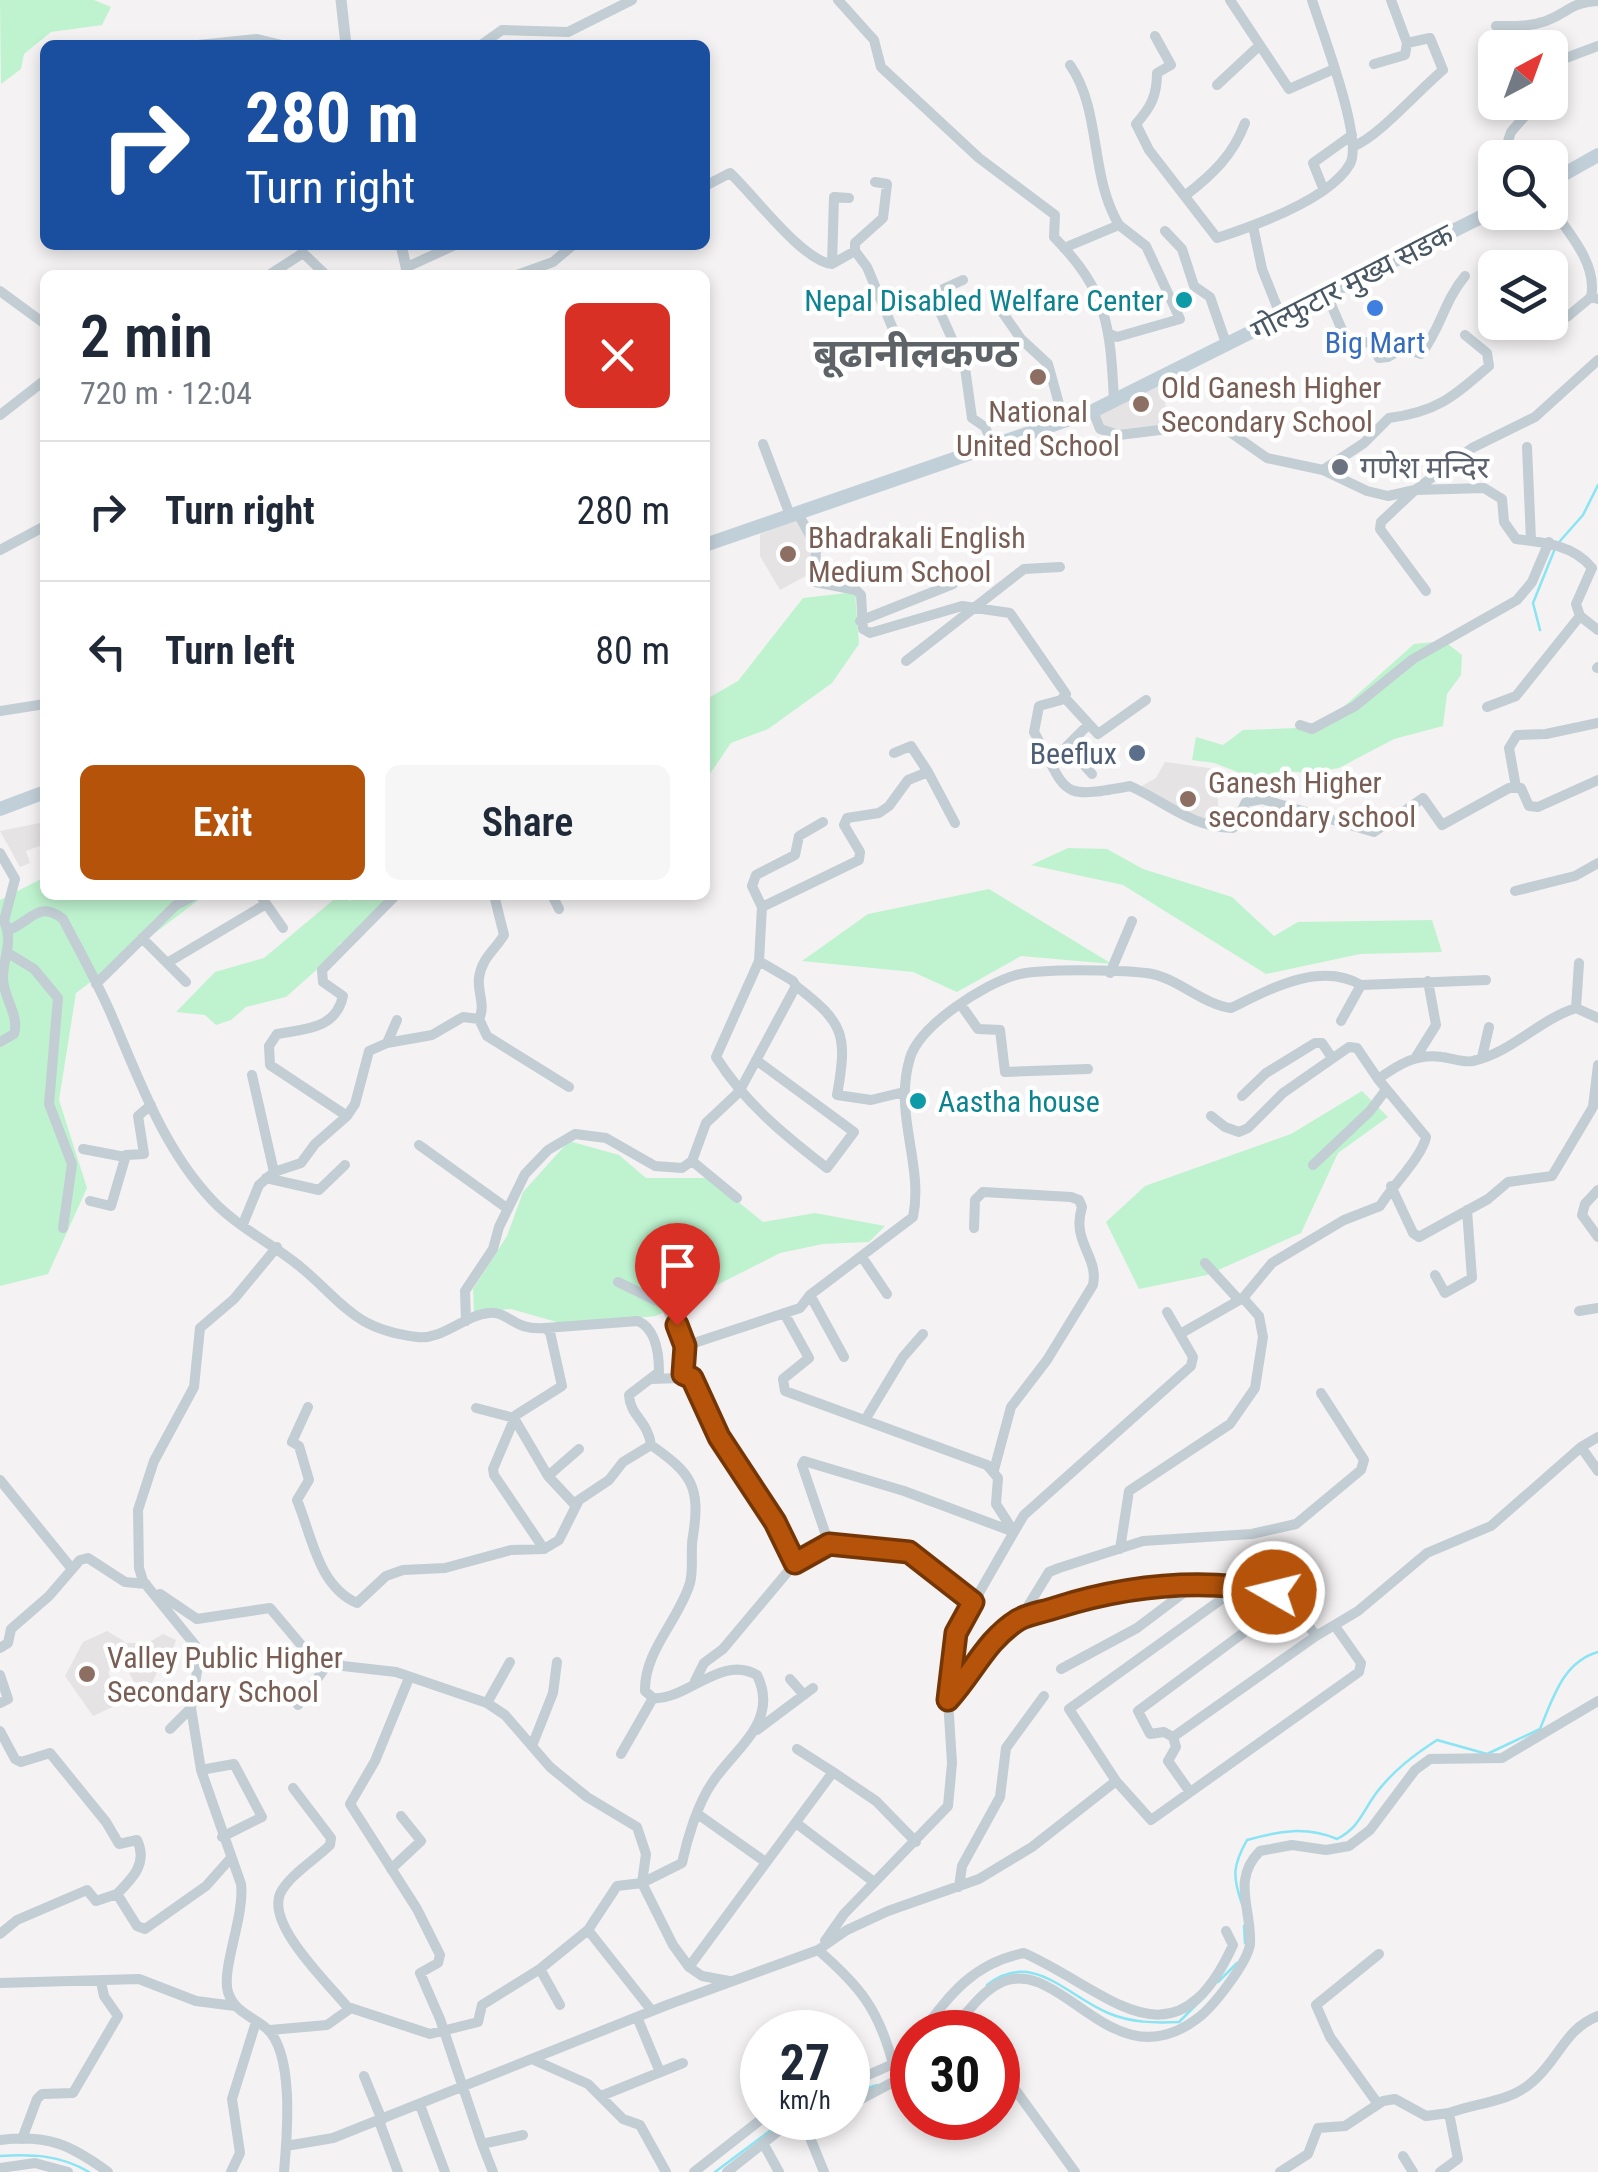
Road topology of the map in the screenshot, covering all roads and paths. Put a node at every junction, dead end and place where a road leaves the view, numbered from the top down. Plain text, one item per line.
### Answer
1 (342, 0) edge
2 (632, 0) edge
3 (838, 0) edge
4 (1230, 0) edge
5 (1312, 0) edge
6 (1391, 0) edge
7 (1598, 1) edge
8 (1496, 26) dead end
9 (1155, 36) dead end
10 (346, 40) edge
11 (488, 40) edge
12 (1407, 43) junction
13 (1260, 45) junction
14 (1598, 46) edge
15 (1568, 57) edge
16 (1070, 64) dead end
17 (1374, 64) dead end
18 (1334, 69) junction
19 (1217, 85) dead end
20 (1245, 123) dead end
21 (1353, 140) junction
22 (1598, 156) edge
23 (1568, 172) edge
24 (875, 182) dead end
25 (710, 183) edge
26 (1323, 188) junction
27 (1186, 195) junction
28 (849, 198) dead end
29 (1478, 219) edge
30 (1119, 225) junction
31 (1253, 226) junction
32 (1566, 230) edge
33 (1165, 231) dead end
34 (1064, 248) junction
35 (305, 250) edge
36 (307, 250) edge
37 (446, 250) edge
38 (567, 250) edge
39 (855, 251) junction
40 (832, 264) junction
41 (276, 270) edge
42 (322, 270) edge
43 (410, 270) edge
44 (531, 270) edge
45 (1465, 276) dead end
46 (963, 280) dead end
47 (0, 291) edge
48 (1328, 294) junction
49 (1595, 298) edge
50 (998, 306) dead end
51 (1568, 316) edge
52 (1282, 319) junction
53 (40, 320) edge
54 (1110, 334) junction
55 (1465, 335) dead end
56 (954, 341) junction
57 (1227, 346) junction
58 (1598, 360) edge
59 (40, 384) edge
60 (1114, 400) junction
61 (1093, 411) junction
62 (0, 414) edge
63 (1064, 422) junction
64 (763, 444) dead end
65 (994, 447) junction
66 (1527, 447) dead end
67 (1323, 470) junction
68 (1415, 490) junction
69 (794, 514) junction
70 (40, 529) edge
71 (1530, 540) junction
72 (1549, 542) junction
73 (710, 543) edge
74 (0, 550) edge
75 (1060, 567) dead end
76 (1594, 577) edge
77 (953, 584) dead end
78 (1426, 591) dead end
79 (979, 606) junction
80 (1580, 616) junction
81 (860, 621) junction
82 (1598, 630) edge
83 (906, 661) dead end
84 (1065, 698) junction
85 (1146, 700) dead end
86 (40, 705) edge
87 (1486, 707) dead end
88 (0, 711) edge
89 (1598, 723) edge
90 (1088, 725) junction
91 (1300, 725) dead end
92 (894, 753) dead end
93 (928, 772) junction
94 (1092, 774) dead end
95 (1598, 780) edge
96 (1516, 787) junction
97 (40, 794) edge
98 (0, 810) edge
99 (823, 822) dead end
100 (955, 823) dead end
101 (0, 853) edge
102 (1598, 863) edge
103 (1515, 891) dead end
104 (184, 900) edge
105 (263, 900) edge
106 (391, 900) edge
107 (495, 900) edge
108 (554, 900) edge
109 (762, 907) junction
110 (559, 909) dead end
111 (1132, 921) dead end
112 (283, 928) dead end
113 (9, 930) junction
114 (142, 938) junction
115 (8, 953) junction
116 (759, 960) junction
117 (1578, 963) dead end
118 (168, 964) junction
119 (1110, 973) junction
120 (1428, 980) junction
121 (1486, 980) dead end
122 (186, 982) dead end
123 (96, 984) junction
124 (1362, 985) junction
125 (796, 986) junction
126 (962, 1005) junction
127 (1576, 1008) junction
128 (1598, 1018) edge
129 (479, 1019) junction
130 (397, 1020) dead end
131 (1341, 1021) dead end
132 (1489, 1027) dead end
133 (0, 1042) edge
134 (387, 1043) junction
135 (1416, 1057) junction
136 (1482, 1057) junction
137 (1332, 1058) junction
138 (756, 1060) junction
139 (1598, 1066) edge
140 (1088, 1068) dead end
141 (252, 1074) dead end
142 (1378, 1079) junction
143 (569, 1087) dead end
144 (1384, 1091) junction
145 (738, 1092) junction
146 (904, 1092) junction
147 (1242, 1096) dead end
148 (151, 1105) junction
149 (346, 1116) junction
150 (1211, 1116) dead end
151 (420, 1145) dead end
152 (83, 1149) dead end
153 (125, 1156) junction
154 (692, 1161) junction
155 (345, 1165) dead end
156 (1313, 1165) dead end
157 (270, 1175) junction
158 (1391, 1186) junction
159 (1598, 1190) edge
160 (738, 1198) dead end
161 (90, 1200) dead end
162 (508, 1209) junction
163 (1467, 1210) junction
164 (244, 1224) junction
165 (64, 1228) dead end
166 (974, 1228) dead end
167 (1598, 1238) edge
168 (276, 1247) junction
169 (862, 1257) junction
170 (1205, 1263) dead end
171 (1435, 1275) dead end
172 (618, 1282) dead end
173 (887, 1294) dead end
174 (810, 1296) junction
175 (1241, 1299) junction
176 (1598, 1308) edge
177 (1579, 1311) dead end
178 (1167, 1312) dead end
179 (784, 1313) junction
180 (466, 1321) junction
181 (545, 1328) junction
182 (923, 1334) dead end
183 (1180, 1334) junction
184 (685, 1346) junction
185 (844, 1357) dead end
186 (683, 1374) junction
187 (651, 1380) junction
188 (1321, 1394) dead end
189 (308, 1406) dead end
190 (476, 1408) dead end
191 (514, 1418) junction
192 (866, 1420) junction
193 (1598, 1437) edge
194 (651, 1445) junction
195 (1581, 1447) junction
196 (579, 1449) dead end
197 (994, 1470) junction
198 (1598, 1471) edge
199 (548, 1476) junction
200 (0, 1480) edge
201 (576, 1506) junction
202 (1014, 1532) junction
203 (829, 1544) junction
204 (544, 1549) junction
205 (1120, 1549) junction
206 (795, 1563) junction
207 (72, 1569) junction
208 (142, 1581) junction
209 (1194, 1585) junction
210 (1240, 1586) junction
211 (1289, 1599) junction
212 (973, 1602) junction
213 (1020, 1619) junction
214 (1334, 1626) junction
215 (1316, 1636) junction
216 (0, 1648) edge
217 (330, 1661) junction
218 (510, 1662) dead end
219 (557, 1662) dead end
220 (1061, 1668) dead end
221 (0, 1675) edge
222 (410, 1678) junction
223 (790, 1678) dead end
224 (695, 1681) junction
225 (1044, 1696) dead end
226 (653, 1698) junction
227 (948, 1700) junction
228 (1598, 1701) edge
229 (0, 1703) edge
230 (487, 1703) junction
231 (298, 1704) dead end
232 (191, 1708) junction
233 (170, 1729) dead end
234 (0, 1731) edge
235 (757, 1731) junction
236 (1173, 1737) junction
237 (532, 1746) junction
238 (798, 1749) dead end
239 (621, 1754) dead end
240 (201, 1770) junction
241 (832, 1772) junction
242 (1116, 1781) junction
243 (293, 1788) dead end
244 (1190, 1792) junction
245 (700, 1815) junction
246 (401, 1816) dead end
247 (796, 1823) junction
248 (222, 1837) junction
249 (916, 1842) junction
250 (230, 1859) junction
251 (764, 1861) junction
252 (391, 1869) junction
253 (874, 1882) junction
254 (642, 1883) junction
255 (959, 1887) junction
256 (117, 1894) junction
257 (588, 1930) junction
258 (1226, 1931) dead end
259 (0, 1934) edge
260 (818, 1950) junction
261 (1379, 1954) dead end
262 (689, 1966) junction
263 (540, 1969) junction
264 (729, 1981) junction
265 (101, 1982) junction
266 (0, 1983) edge
267 (560, 2005) dead end
268 (234, 2006) junction
269 (349, 2009) junction
270 (946, 2010) edge
271 (970, 2010) edge
272 (652, 2011) junction
273 (1598, 2016) edge
274 (637, 2017) junction
275 (256, 2022) junction
276 (270, 2030) junction
277 (444, 2031) junction
278 (890, 2056) edge
279 (534, 2060) junction
280 (682, 2064) dead end
281 (660, 2072) junction
282 (364, 2076) dead end
283 (461, 2089) junction
284 (601, 2096) junction
285 (1020, 2096) edge
286 (1378, 2104) junction
287 (420, 2105) junction
288 (1448, 2113) junction
289 (380, 2120) junction
290 (524, 2135) dead end
291 (740, 2136) edge
292 (22, 2139) junction
293 (0, 2140) edge
294 (768, 2140) edge
295 (811, 2140) edge
296 (763, 2143) junction
297 (482, 2144) junction
298 (286, 2146) junction
299 (1404, 2156) dead end
300 (0, 2168) edge
301 (52, 2169) edge
302 (68, 2172) edge
303 (108, 2172) edge
304 (231, 2172) edge
305 (284, 2172) edge
306 (398, 2172) edge
307 (445, 2172) edge
308 (493, 2172) edge
309 (666, 2172) edge
310 (694, 2172) edge
311 (727, 2172) edge
312 (779, 2172) edge
313 (824, 2172) edge
314 (1076, 2172) edge
315 (1280, 2172) edge
316 (1413, 2172) edge
317 (1440, 2172) edge

1 - 10 street
2 - 11 street
3 - 34 street
4 - 13 street
5 - 18 street
6 - 12 street
7 - 8 street
9 - 27 street
12 - 17 street
12 - 21 street
13 - 18 street
13 - 19 street
14 - 15 street
16 - 30 street
18 - 21 street
20 - 27 street
21 - 26 street
21 - 26 street
22 - 23 main road
24 - 39 street
25 - 40 street
26 - 31 street
27 - 31 street
28 - 40 street
29 - 48 main road, गोल्फुटार मुख्य सडक
30 - 34 street
30 - 54 street
31 - 52 street
32 - 49 street
33 - 57 street
34 - 54 street
35 - 41 street
36 - 42 street
37 - 43 street
38 - 44 street
39 - 40 street
39 - 56 street
45 - 48 street
46 - 56 street
47 - 53 street
48 - 52 main road, गोल्फुटार मुख्य सडक
49 - 51 street
50 - 63 street
52 - 57 main road, गोल्फुटार मुख्य सडक
54 - 60 street
55 - 67 street
56 - 65 street
57 - 60 main road, गोल्फुटार मुख्य सडक
58 - 68 street
59 - 62 street
60 - 61 main road, गोल्फुटार मुख्य सडक
61 - 63 main road, गोल्फुटार मुख्य सडक
61 - 67 street
63 - 65 main road, गोल्फुटार मुख्य सडक
64 - 69 street
65 - 69 main road, गोल्फुटार मुख्य सडक
66 - 71 street
67 - 68 street
68 - 71 street
68 - 78 street
69 - 73 main road, गोल्फुटार मुख्य सडक
69 - 81 street
70 - 74 street
71 - 72 street
72 - 76 street
72 - 91 street
75 - 79 street
76 - 80 street
77 - 81 street
79 - 81 street
79 - 83 street
79 - 84 street
80 - 82 street
80 - 87 street
84 - 90 street
84 - 96 street
85 - 90 street
86 - 88 street
89 - 96 street
90 - 94 street
92 - 93 street
93 - 100 street
93 - 109 street
95 - 96 street
97 - 98 main road
99 - 109 street
101 - 113 street
102 - 103 street
104 - 114 street
105 - 112 street
105 - 118 street
106 - 149 street
107 - 129 street
108 - 110 street
109 - 116 street
111 - 119 street
113 - 115 street
113 - 123 street
114 - 118 street
114 - 123 street
115 - 133 street
115 - 165 street
116 - 125 street
116 - 145 street
117 - 127 street
118 - 122 street
119 - 124 street
119 - 126 street
120 - 121 street
120 - 124 street
120 - 135 street
123 - 148 street
124 - 131 street
125 - 138 street
125 - 146 street
126 - 140 street
126 - 146 street
127 - 128 street
127 - 136 street
129 - 134 street
129 - 143 street
130 - 134 street
132 - 136 street
134 - 149 street
135 - 136 street
135 - 142 street
137 - 142 street
137 - 147 street
137 - 150 street
138 - 145 street
138 - 145 street
139 - 163 street
141 - 157 street
142 - 144 street
144 - 156 street
144 - 158 street
145 - 154 street
146 - 169 street
148 - 153 street
148 - 164 street
149 - 157 street
151 - 162 street
152 - 153 street
153 - 161 street
154 - 160 street
154 - 162 street
155 - 157 street
157 - 164 street
158 - 163 street
158 - 175 street
159 - 167 street
162 - 180 street
163 - 171 street
164 - 168 street
166 - 197 street
168 - 180 street
168 - 208 street
169 - 173 street
169 - 174 street
170 - 175 street
172 - 184 street
174 - 179 street
174 - 185 street
175 - 183 street
175 - 205 street
176 - 177 street
178 - 183 street
179 - 184 street
179 - 192 street
180 - 181 street
181 - 187 street
181 - 191 street
182 - 192 street
183 - 202 street
184 - 186 street
186 - 187 street
186 - 206 street
187 - 194 street
188 - 205 street
189 - 204 street
190 - 191 street
191 - 199 street
191 - 204 street
192 - 197 street
193 - 195 street
194 - 201 street
194 - 226 street
195 - 198 street
195 - 214 street
196 - 199 street
197 - 202 street
199 - 201 street
200 - 207 street
201 - 204 street
202 - 203 street
202 - 212 street
203 - 206 street
203 - 212 street
205 - 213 street
206 - 224 street
207 - 208 street
207 - 216 street
208 - 217 street
208 - 232 street
209 - 210 street
209 - 213 street
209 - 220 street
210 - 211 street
210 - 242 street
211 - 215 street
211 - 236 street
212 - 227 street
213 - 227 street
214 - 215 street
214 - 244 street
215 - 236 street
217 - 222 street
217 - 231 street
218 - 230 street
219 - 237 street
221 - 229 street
222 - 230 street
222 - 252 street
223 - 235 street
224 - 226 street
224 - 235 street
225 - 255 street
226 - 239 street
227 - 249 street
228 - 271 street
230 - 237 street
232 - 233 street
232 - 240 street
234 - 256 street
235 - 245 street
236 - 244 street
237 - 254 street
238 - 241 street
240 - 248 street
240 - 248 street
241 - 247 street
241 - 249 street
242 - 244 street
242 - 255 street
243 - 269 street
245 - 251 street
245 - 254 street
246 - 252 street
247 - 251 street
247 - 253 street
248 - 250 street
249 - 253 street
250 - 256 street
250 - 268 street
251 - 262 street
252 - 277 street
253 - 260 street
254 - 257 street
254 - 262 street
255 - 260 street
256 - 259 street
257 - 263 street
257 - 272 street
258 - 270 street
260 - 264 street
260 - 278 street
261 - 286 street
262 - 264 street
263 - 267 street
263 - 277 street
264 - 272 street
265 - 266 street
265 - 268 street
265 - 292 street
268 - 275 street
269 - 276 street
269 - 277 street
272 - 274 street
273 - 288 street
274 - 279 street
274 - 281 street
275 - 276 street
275 - 304 street
276 - 298 street
277 - 283 street
279 - 283 street
279 - 284 street
280 - 281 street
281 - 284 street
282 - 289 street
283 - 287 street
283 - 297 street
284 - 309 street
285 - 314 street
286 - 288 street
286 - 315 street
287 - 289 street
287 - 307 street
288 - 317 street
289 - 298 street
289 - 306 street
290 - 297 street
291 - 310 street
292 - 293 street
292 - 303 street
294 - 296 street
295 - 313 street
296 - 311 street
296 - 312 street
297 - 308 street
298 - 305 street
299 - 316 street
300 - 301 street
301 - 302 street

